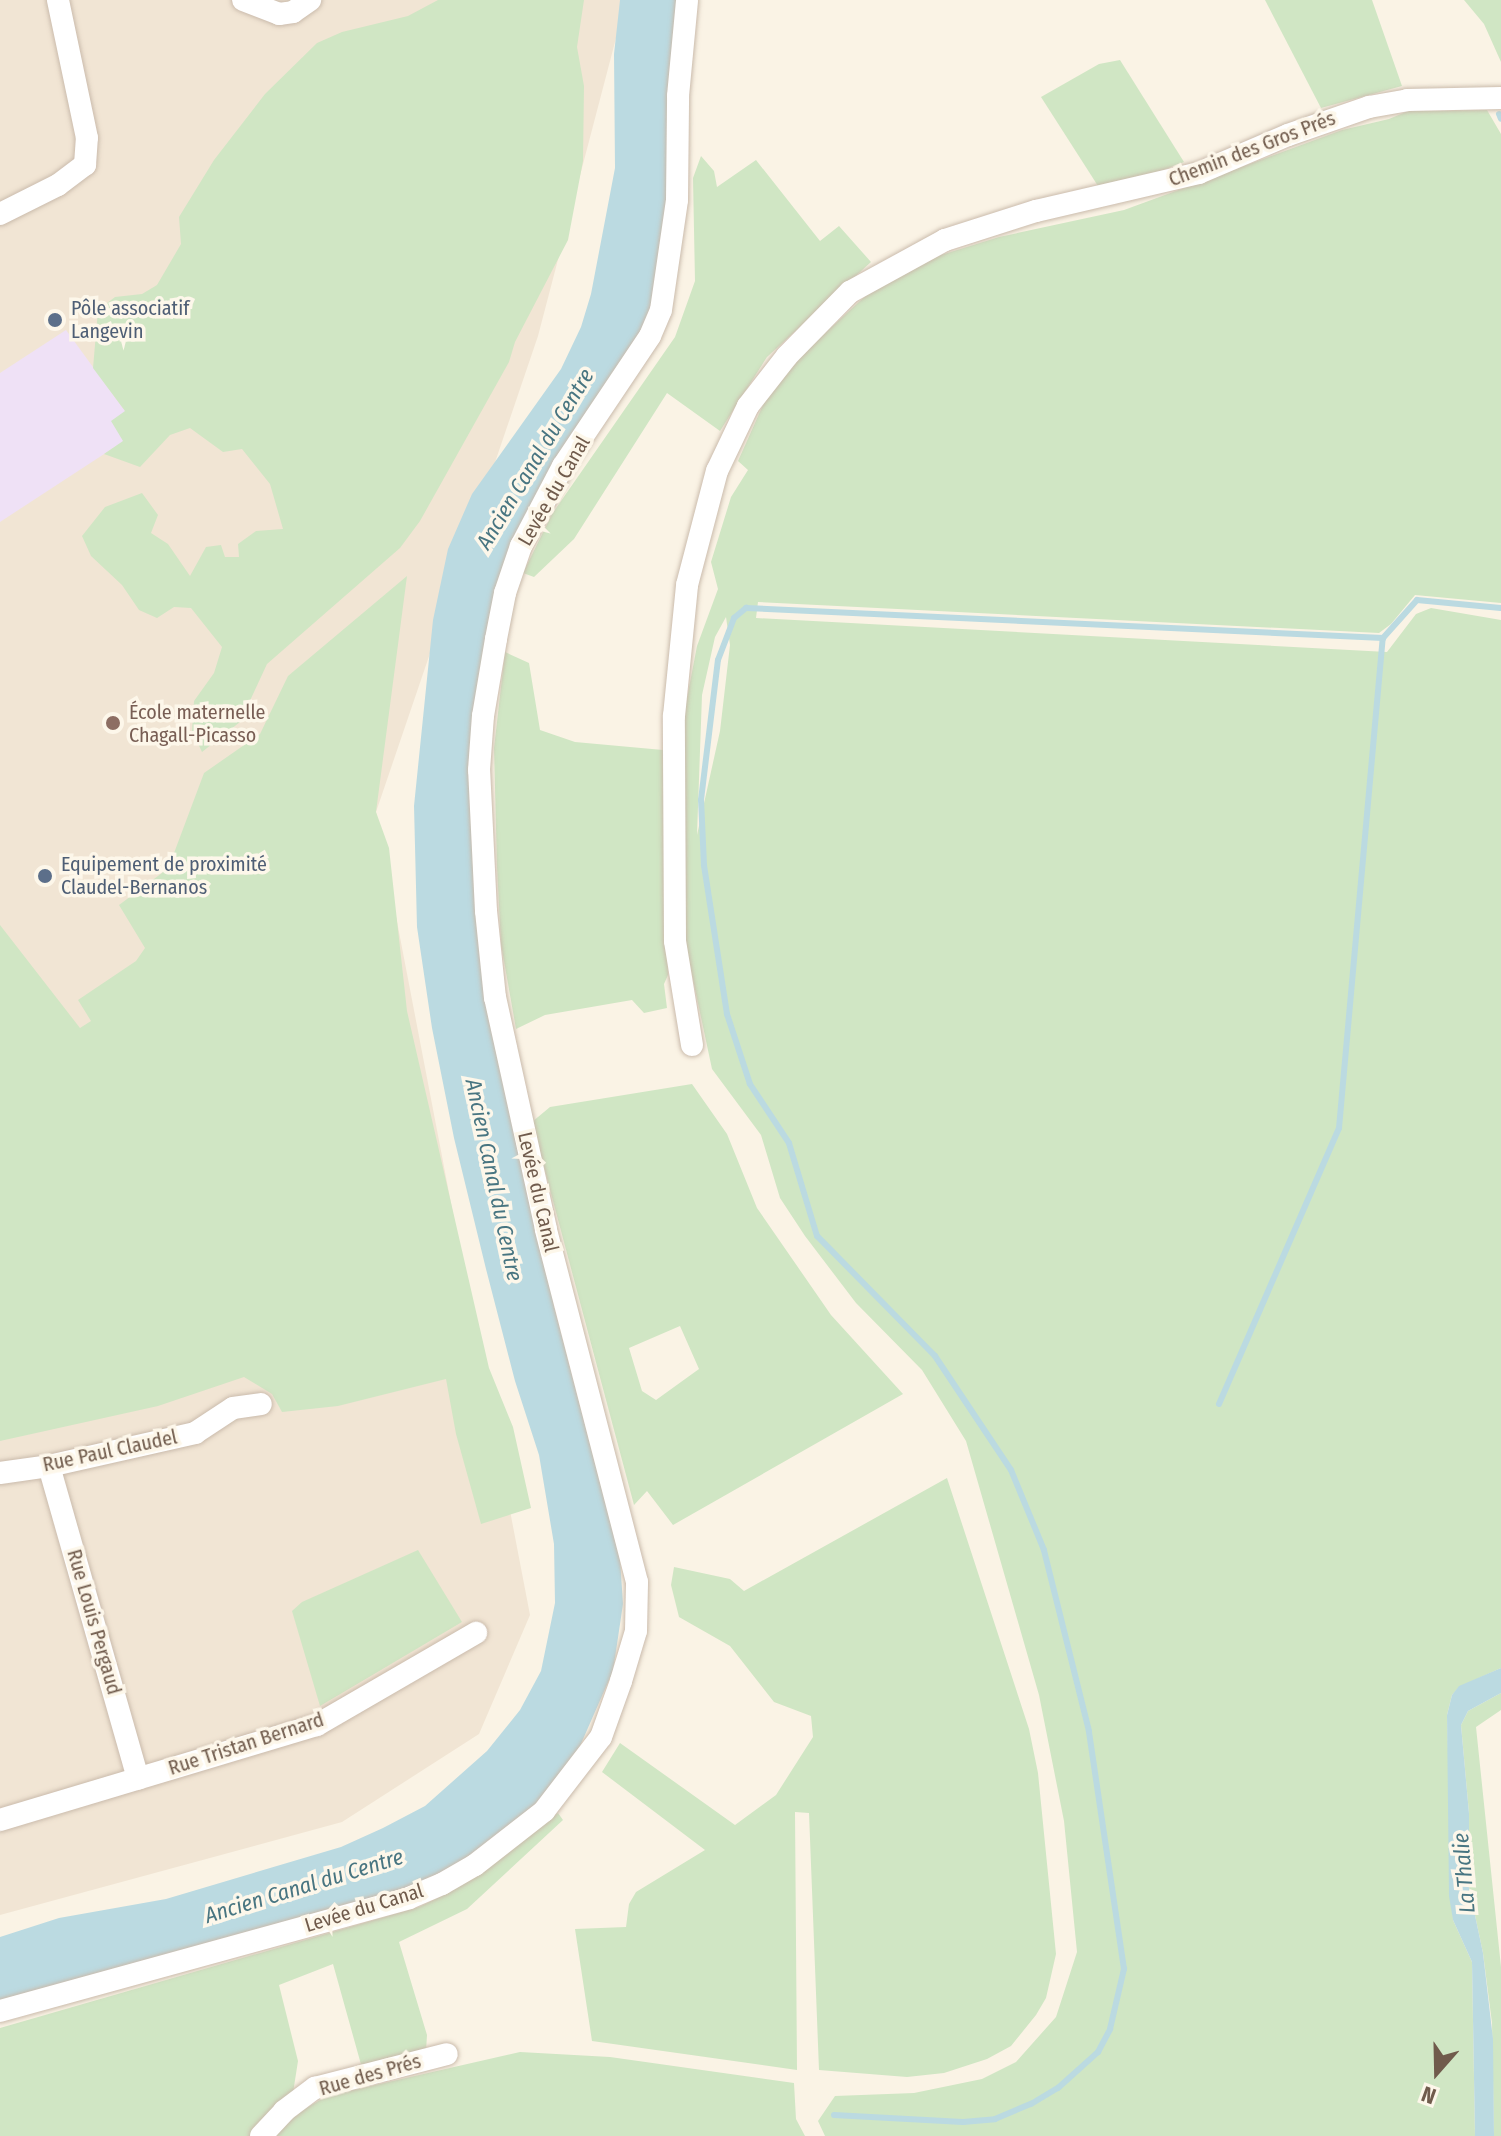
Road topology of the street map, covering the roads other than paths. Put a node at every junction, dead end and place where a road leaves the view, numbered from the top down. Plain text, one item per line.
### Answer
1 (58, 0) edge
2 (243, 0) edge
3 (310, 0) edge
4 (687, 0) edge
5 (1501, 98) edge
6 (0, 214) edge
7 (692, 1045) dead end
8 (261, 1404) dead end
9 (49, 1466) junction
10 (0, 1473) edge
11 (476, 1633) dead end
12 (138, 1779) junction
13 (0, 1820) edge
14 (0, 2011) edge
15 (447, 2054) dead end
16 (261, 2136) edge

1 - 6 street
2 - 3 street
4 - 14 street, Levée du Canal
5 - 7 street, Chemin des Gros Prés
8 - 9 street, Rue Paul Claudel
9 - 10 street, Rue Paul Claudel
9 - 12 street, Rue Louis Pergaud
11 - 12 street, Rue Tristan Bernard
12 - 13 street, Rue Tristan Bernard
15 - 16 street, Rue des Prés

